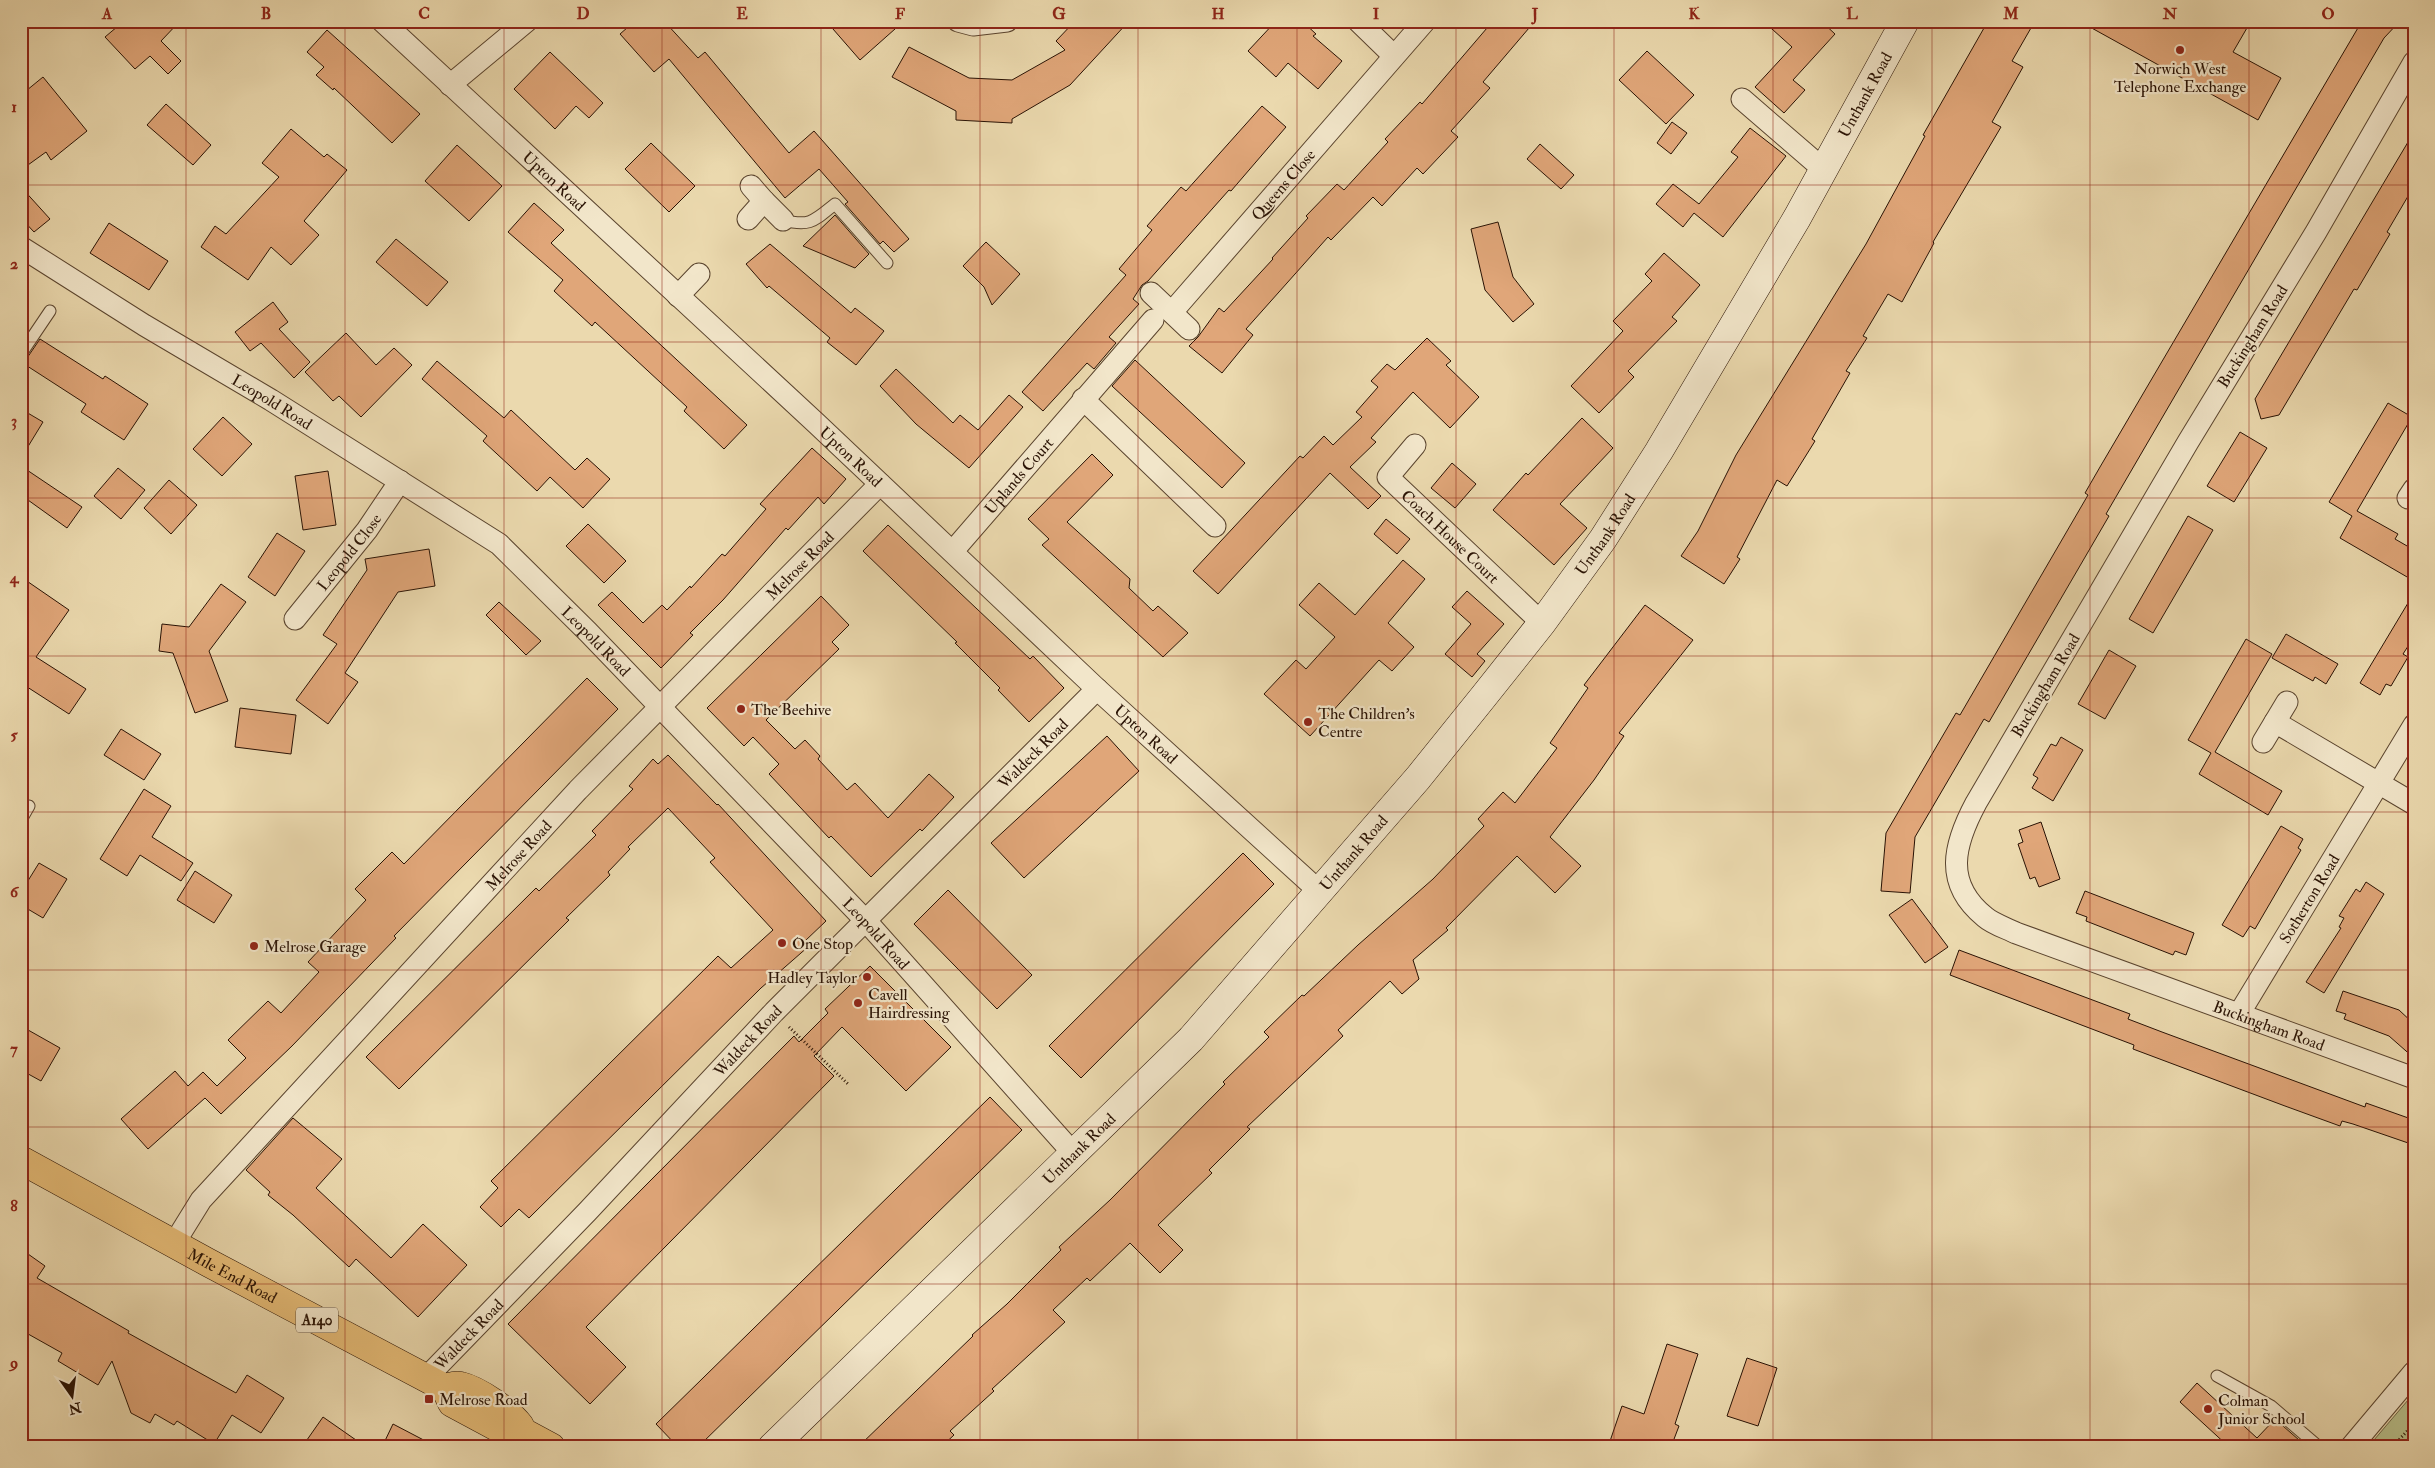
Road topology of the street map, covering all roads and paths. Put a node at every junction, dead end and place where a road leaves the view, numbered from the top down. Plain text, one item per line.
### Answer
1 (382, 21) edge
2 (527, 21) edge
3 (958, 21) edge
4 (1007, 21) edge
5 (1358, 21) edge
6 (1425, 21) edge
7 (1904, 21) edge
8 (1394, 56) junction
9 (2414, 62) edge
10 (450, 86) junction
11 (1742, 99) dead end
12 (1823, 169) junction
13 (748, 219) dead end
14 (783, 220) joint
15 (21, 247) edge
16 (886, 263) dead end
17 (699, 274) dead end
18 (1151, 293) dead end
19 (678, 296) junction
20 (50, 310) dead end
21 (1163, 316) junction
22 (1189, 329) dead end
23 (21, 354) edge
24 (1083, 399) junction
25 (1415, 445) dead end
26 (400, 481) junction
27 (880, 484) junction
28 (1215, 526) dead end
29 (953, 552) junction
30 (296, 620) dead end
31 (1542, 623) junction
32 (1097, 689) junction
33 (2287, 702) dead end
34 (661, 707) junction
35 (2275, 722) junction
36 (2414, 725) edge
37 (2263, 742) dead end
38 (2380, 784) junction
39 (2414, 804) edge
40 (29, 806) dead end
41 (21, 820) edge
42 (1320, 892) junction
43 (866, 921) junction
44 (774, 1012) junction
45 (2239, 1014) junction
46 (2414, 1078) edge
47 (848, 1084) dead end
48 (1073, 1153) junction
49 (21, 1160) edge
50 (175, 1242) junction
51 (2414, 1372) edge
52 (2217, 1376) dead end
53 (436, 1383) junction
54 (2414, 1424) edge
55 (551, 1447) edge
56 (772, 1447) edge
57 (2319, 1447) edge
58 (2351, 1447) edge
59 (2392, 1447) edge

1 - 10 street, Upton Road
2 - 10 street
3 - 4 street
5 - 8 street
6 - 8 street, Queens Close
7 - 12 street, Unthank Road
8 - 21 street, Queens Close
9 - 45 street, Buckingham Road
10 - 19 street, Upton Road
11 - 12 street
12 - 31 street, Unthank Road
13 - 14 street
14 - 16 lane
15 - 26 street, Leopold Road
17 - 19 street
18 - 21 street
19 - 27 street, Upton Road
20 - 23 lane
21 - 22 street
21 - 24 street, Uplands Court
24 - 28 street
24 - 29 street, Uplands Court
25 - 31 street, Coach House Court
26 - 30 street, Leopold Close
26 - 34 street, Leopold Road
27 - 29 street, Upton Road
27 - 34 street, Melrose Road
29 - 32 street, Upton Road
31 - 42 street, Unthank Road
32 - 42 street, Upton Road
32 - 43 street, Waldeck Road
33 - 35 street
34 - 43 street, Leopold Road
34 - 50 street, Melrose Road
35 - 37 street
35 - 38 street
36 - 38 street, Sotherton Road
38 - 39 street
38 - 45 street, Sotherton Road
40 - 41 lane
42 - 48 street, Unthank Road
43 - 44 street, Waldeck Road
43 - 48 street, Leopold Road
44 - 47 path
44 - 53 street, Waldeck Road
45 - 46 street, Buckingham Road
48 - 56 street, Unthank Road
49 - 50 highway, Mile End Road / A140
50 - 53 highway, Mile End Road / A140
51 - 58 street
52 - 57 lane
53 - 55 highway, Mile End Road / A140
54 - 59 path

